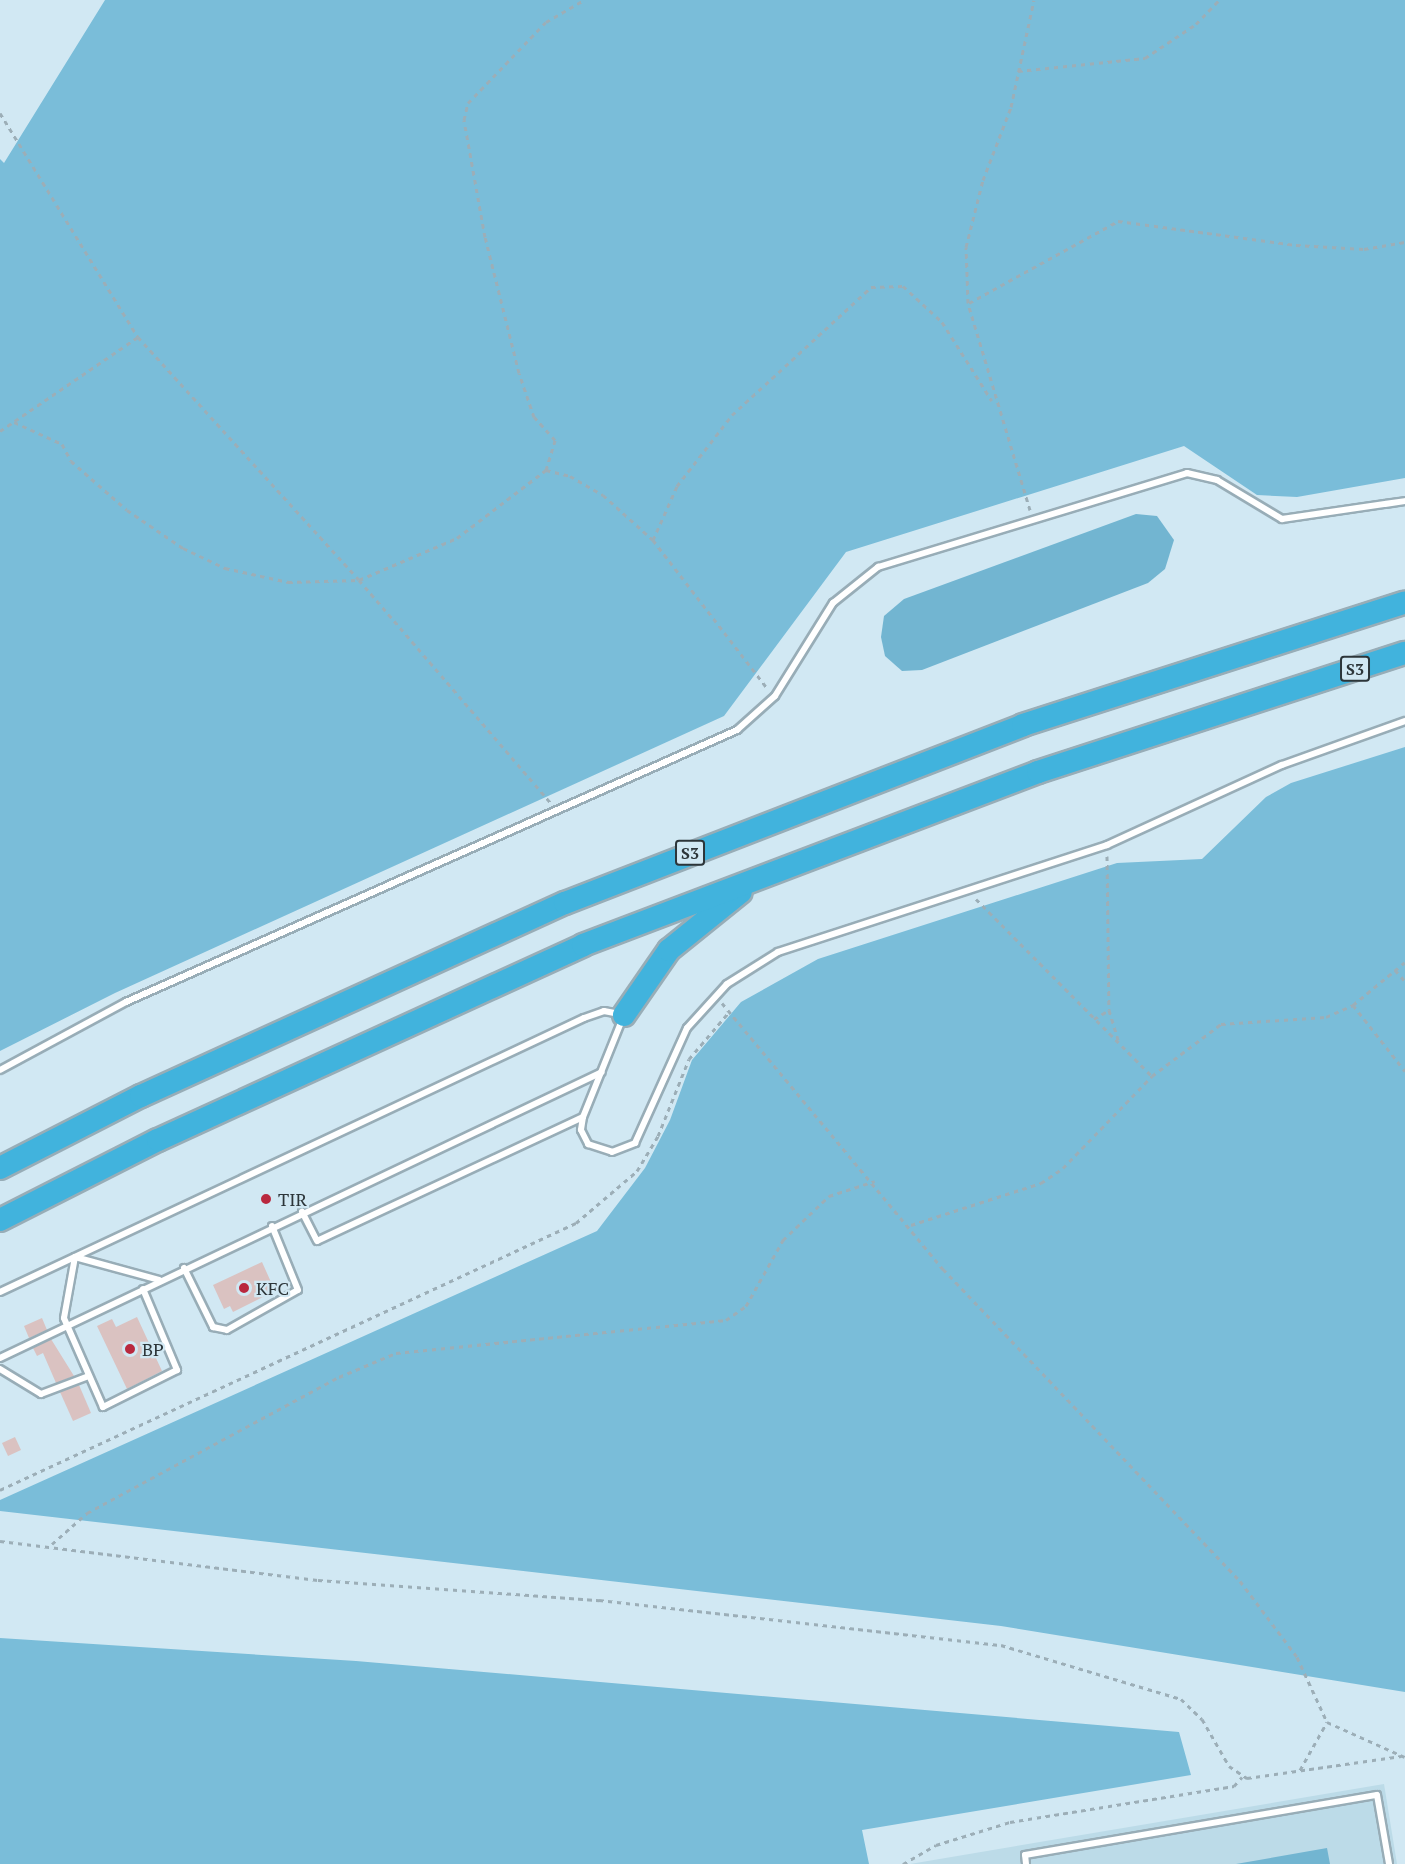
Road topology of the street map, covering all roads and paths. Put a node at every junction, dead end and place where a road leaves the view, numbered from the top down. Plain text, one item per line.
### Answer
1 (584, 0) edge
2 (1034, 0) edge
3 (1219, 0) edge
4 (1018, 71) junction
5 (0, 113) edge
6 (1405, 242) edge
7 (968, 303) junction
8 (138, 337) junction
9 (994, 403) junction
10 (14, 422) junction
11 (0, 431) edge
12 (546, 470) junction
13 (1405, 501) edge
14 (1032, 518) junction
15 (653, 540) junction
16 (359, 580) junction
17 (1405, 602) edge
18 (1405, 653) edge
19 (775, 696) junction
20 (1405, 722) edge
21 (557, 811) junction
22 (1107, 845) junction
23 (794, 861) junction
24 (967, 891) junction
25 (1405, 962) edge
26 (1395, 970) junction
27 (1405, 981) edge
28 (1353, 1005) junction
29 (1109, 1010) junction
30 (624, 1015) junction
31 (1094, 1019) junction
32 (1118, 1040) junction
33 (0, 1070) edge
34 (1405, 1071) edge
35 (602, 1072) junction
36 (1152, 1076) junction
37 (584, 1117) junction
38 (0, 1168) edge
39 (875, 1181) junction
40 (303, 1212) junction
41 (0, 1220) edge
42 (911, 1225) junction
43 (272, 1226) junction
44 (75, 1257) junction
45 (184, 1268) junction
46 (160, 1280) junction
47 (142, 1289) junction
48 (0, 1292) edge
49 (67, 1326) junction
50 (0, 1358) edge
51 (0, 1369) edge
52 (89, 1376) junction
53 (0, 1490) edge
54 (0, 1541) edge
55 (52, 1544) junction
56 (1327, 1722) junction
57 (1403, 1757) edge
58 (1300, 1770) junction
59 (1242, 1777) junction
60 (903, 1864) edge
61 (1026, 1864) edge
62 (1389, 1864) edge

1 - 12 path
2 - 4 path
3 - 4 path
4 - 7 path
5 - 8 path
6 - 7 path
7 - 9 path
8 - 10 path
8 - 16 path
9 - 14 path
9 - 15 path
10 - 11 path
10 - 16 path
12 - 15 path
12 - 16 path
13 - 14 lane
14 - 19 lane
15 - 19 path
16 - 21 path
17 - 38 highway, S3
18 - 23 highway, S3
19 - 21 lane
20 - 22 lane
21 - 33 lane
22 - 24 lane
22 - 29 path
23 - 30 highway
23 - 41 highway, S3
24 - 31 path
24 - 37 lane
25 - 26 path
26 - 27 path
26 - 28 path
28 - 34 path
28 - 36 path
29 - 31 path
29 - 32 path
30 - 35 lane
30 - 44 lane
31 - 32 path
32 - 36 path
35 - 37 lane
35 - 40 lane
36 - 42 path
37 - 40 lane
39 - 42 path
39 - 53 path
39 - 55 path
40 - 43 lane
42 - 56 path
43 - 45 lane
43 - 45 lane
44 - 46 lane
44 - 48 lane
44 - 49 lane
45 - 46 lane
46 - 47 lane
47 - 49 lane
47 - 52 lane
49 - 50 lane
49 - 52 lane
51 - 52 lane
54 - 55 path
55 - 59 path
56 - 57 path
56 - 58 path
57 - 58 path
58 - 59 path
59 - 60 path
61 - 62 lane

